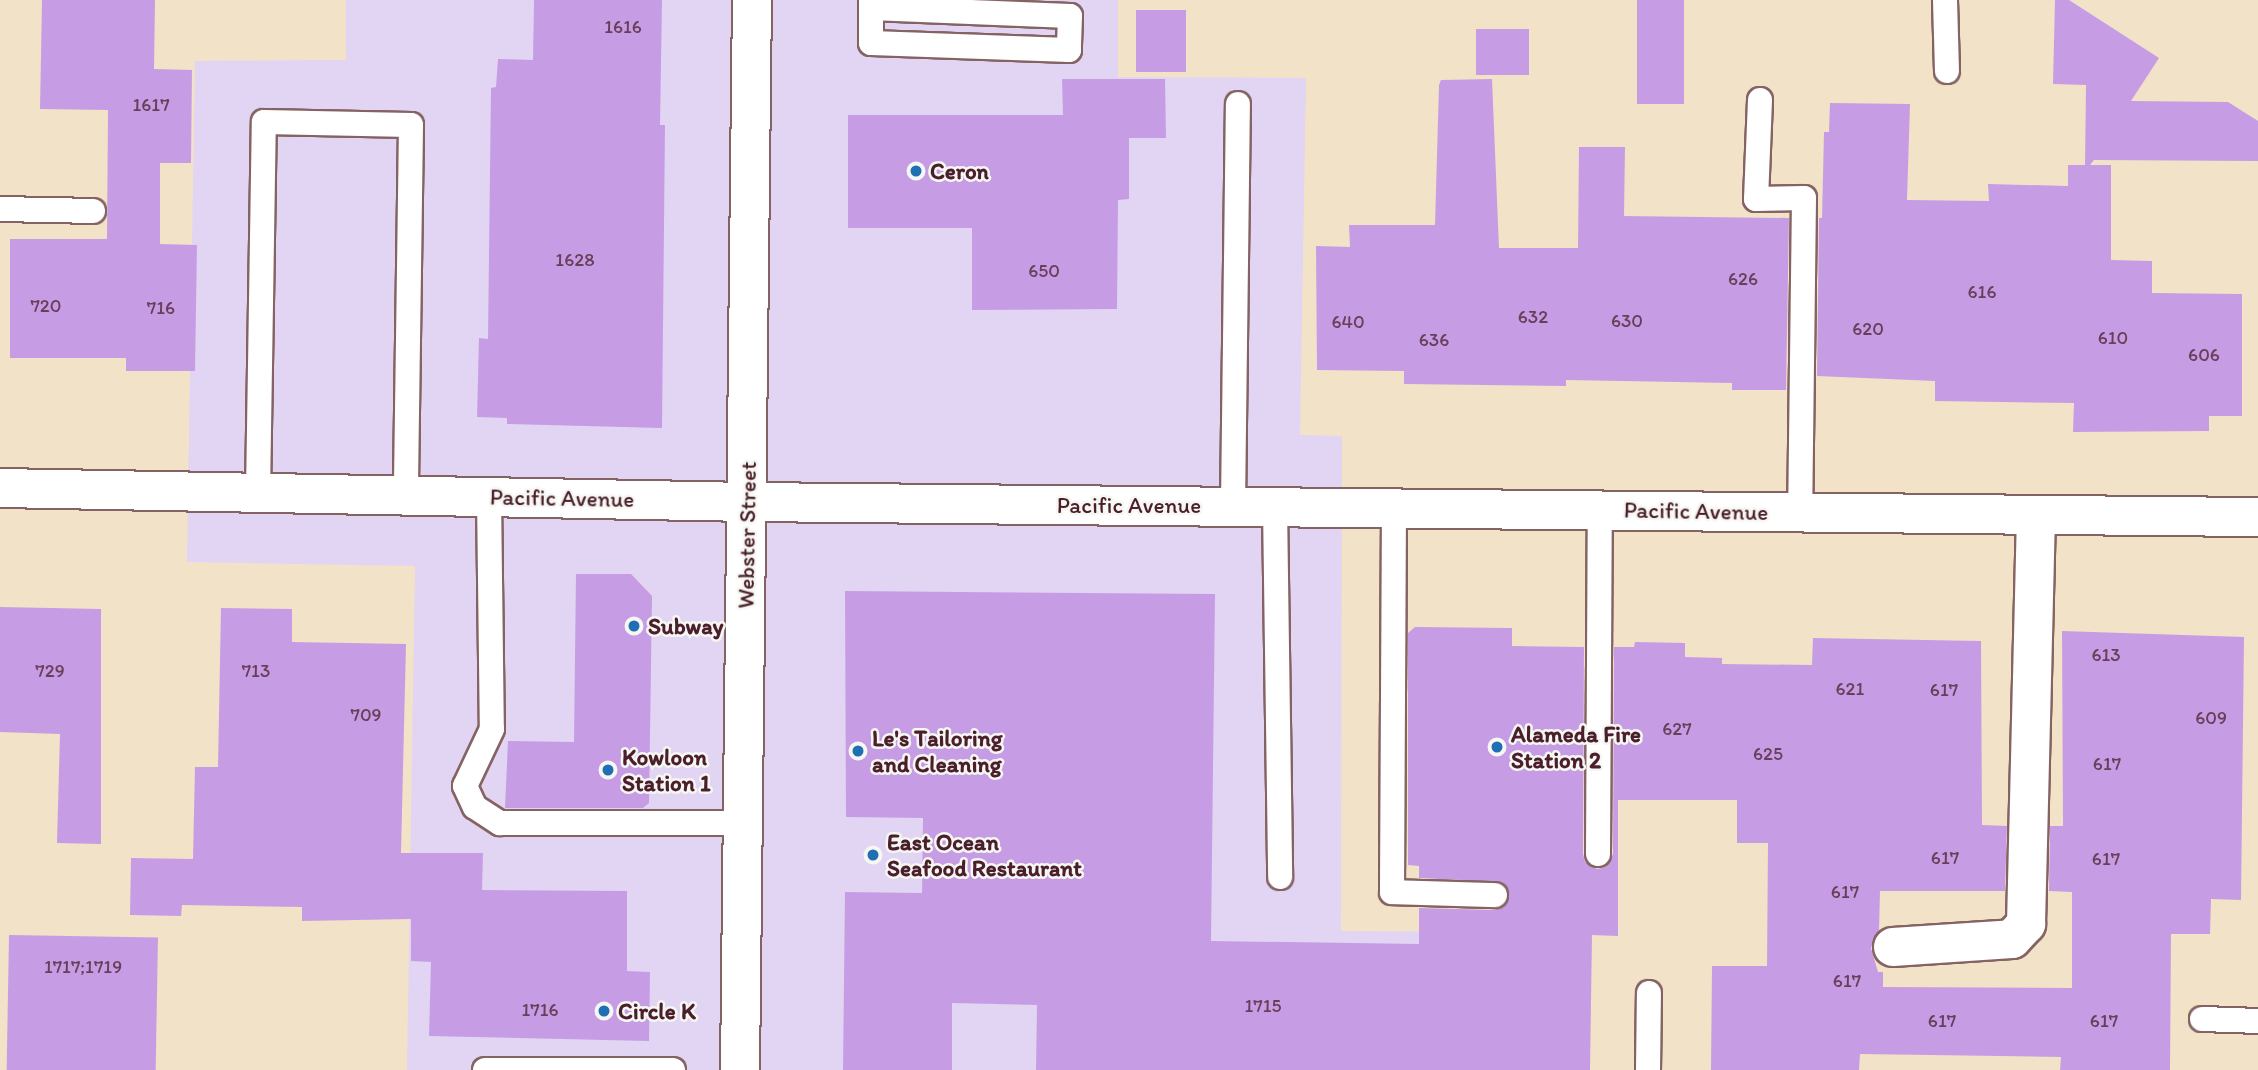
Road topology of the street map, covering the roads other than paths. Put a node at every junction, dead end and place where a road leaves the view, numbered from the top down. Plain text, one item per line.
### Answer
1 (752, 0) edge
2 (1945, 0) edge
3 (871, 4) edge
4 (1947, 71) dead end
5 (1760, 100) dead end
6 (1238, 104) dead end
7 (0, 209) edge
8 (93, 211) dead end
9 (0, 488) edge
10 (258, 493) junction
11 (406, 495) junction
12 (489, 496) junction
13 (747, 502) junction
14 (1233, 506) junction
15 (1275, 506) junction
16 (1394, 507) junction
17 (1600, 510) junction
18 (1800, 512) junction
19 (2036, 515) junction
20 (2258, 517) edge
21 (744, 823) junction
22 (1598, 854) dead end
23 (1280, 877) dead end
24 (1495, 895) dead end
25 (1893, 947) dead end
26 (1649, 993) dead end
27 (2202, 1019) dead end
28 (2258, 1021) edge
29 (485, 1070) edge
30 (673, 1070) edge
31 (740, 1070) edge
32 (1648, 1070) edge

1 - 13 street, Webster Street
2 - 4 lane
3 - 3 lane
5 - 18 lane
6 - 14 lane
7 - 8 lane
9 - 10 street, Pacific Avenue
10 - 11 street, Pacific Avenue
10 - 11 lane
11 - 12 street, Pacific Avenue
12 - 13 street, Pacific Avenue
12 - 21 lane
13 - 14 street, Pacific Avenue
13 - 21 street, Webster Street
14 - 15 street, Pacific Avenue
15 - 16 street, Pacific Avenue
15 - 23 lane
16 - 17 street, Pacific Avenue
16 - 24 lane
17 - 18 street, Pacific Avenue
17 - 22 lane
18 - 19 street, Pacific Avenue
19 - 20 street, Pacific Avenue
19 - 25 street
21 - 31 street, Webster Street
26 - 32 lane
27 - 28 lane
29 - 30 lane

